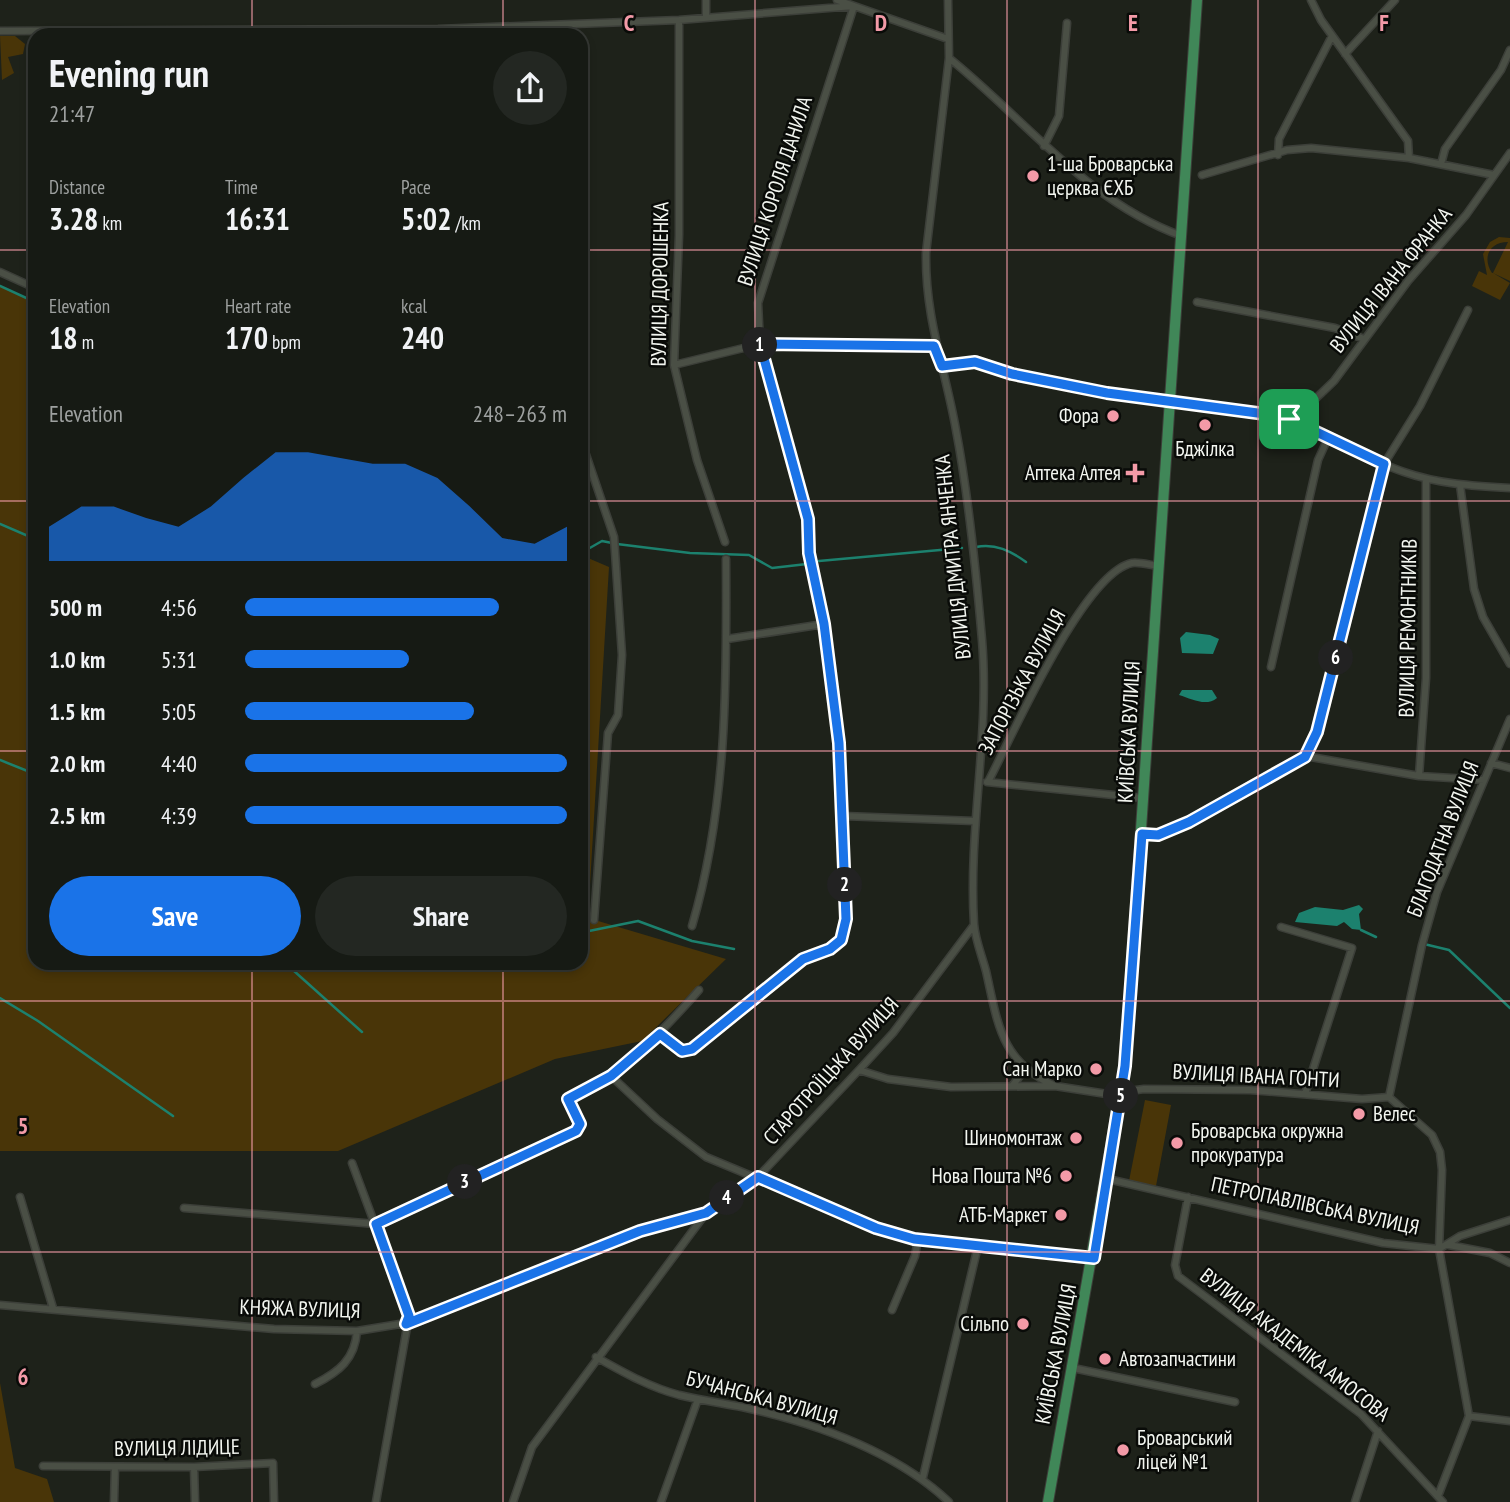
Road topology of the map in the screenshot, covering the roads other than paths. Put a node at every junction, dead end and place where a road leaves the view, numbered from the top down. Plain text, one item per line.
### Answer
1 (706, 0) edge
2 (837, 0) edge
3 (948, 0) edge
4 (1197, 0) edge
5 (1311, 0) edge
6 (1395, 0) edge
7 (854, 6) junction
8 (706, 17) junction
9 (679, 20) junction
10 (1067, 23) dead end
11 (548, 25) joint
12 (474, 28) edge
13 (0, 31) edge
14 (28, 31) edge
15 (1332, 36) junction
16 (948, 39) junction
17 (1510, 50) edge
18 (1345, 54) junction
19 (948, 58) junction
20 (1044, 146) junction
21 (1510, 153) edge
22 (1278, 155) junction
23 (1409, 158) junction
24 (1441, 164) junction
25 (1494, 175) junction
26 (1202, 176) dead end
27 (1182, 236) junction
28 (0, 272) edge
29 (28, 285) edge
30 (1197, 302) dead end
31 (1468, 310) dead end
32 (1364, 339) junction
33 (760, 344) junction
34 (934, 346) junction
35 (674, 365) junction
36 (942, 366) junction
37 (1169, 402) junction
38 (1289, 419) junction
39 (1328, 438) junction
40 (588, 461) edge
41 (1384, 464) junction
42 (1426, 479) junction
43 (1460, 485) junction
44 (1510, 488) edge
45 (724, 542) dead end
46 (726, 559) dead end
47 (1159, 566) junction
48 (824, 624) junction
49 (727, 639) junction
50 (1510, 664) edge
51 (1271, 667) dead end
52 (1510, 719) edge
53 (1305, 757) junction
54 (1491, 764) junction
55 (1510, 768) edge
56 (1419, 776) junction
57 (978, 780) junction
58 (1483, 780) junction
59 (988, 782) junction
60 (1144, 798) junction
61 (844, 816) junction
62 (974, 821) junction
63 (1142, 834) junction
64 (594, 920) dead end
65 (974, 925) junction
66 (692, 926) dead end
67 (1281, 927) dead end
68 (699, 990) dead end
69 (660, 1034) junction
70 (1018, 1060) junction
71 (859, 1070) junction
72 (611, 1076) junction
73 (1055, 1086) junction
74 (1010, 1087) junction
75 (1122, 1091) junction
76 (1305, 1094) junction
77 (1389, 1097) junction
78 (352, 1163) dead end
79 (758, 1177) junction
80 (1108, 1179) junction
81 (20, 1197) dead end
82 (1188, 1198) junction
83 (184, 1208) dead end
84 (706, 1213) junction
85 (1510, 1220) edge
86 (376, 1224) junction
87 (918, 1239) junction
88 (1449, 1245) junction
89 (978, 1246) junction
90 (1439, 1249) junction
91 (1094, 1258) junction
92 (1510, 1263) edge
93 (0, 1305) edge
94 (53, 1308) junction
95 (892, 1311) dead end
96 (406, 1324) junction
97 (356, 1331) junction
98 (596, 1357) junction
99 (1073, 1368) junction
100 (315, 1384) dead end
101 (698, 1399) junction
102 (1236, 1402) dead end
103 (1469, 1416) junction
104 (1510, 1421) edge
105 (1378, 1431) junction
106 (43, 1466) dead end
107 (115, 1467) junction
108 (194, 1467) junction
109 (923, 1477) junction
110 (1438, 1496) junction
111 (114, 1502) edge
112 (195, 1502) edge
113 (274, 1502) edge
114 (376, 1502) edge
115 (513, 1502) edge
116 (661, 1502) edge
117 (949, 1502) edge
118 (1046, 1502) edge
119 (1355, 1502) edge
120 (1443, 1502) edge

1 - 8 street
2 - 7 street
3 - 16 street, ВУЛИЦЯ ДМИТРА ЯНЧЕНКА
4 - 27 main road, КИЇВСЬКА ВУЛИЦЯ
5 - 15 street
6 - 18 street
7 - 8 street
7 - 16 street
7 - 33 street, ВУЛИЦЯ КОРОЛЯ ДАНИЛА
8 - 9 street
9 - 11 street
9 - 35 street, ВУЛИЦЯ ДОРОШЕНКА
10 - 20 street
11 - 12 street
13 - 14 street
15 - 18 street
15 - 22 street
16 - 19 street, ВУЛИЦЯ ДМИТРА ЯНЧЕНКА
17 - 24 street
18 - 23 street
19 - 20 street
19 - 34 street, ВУЛИЦЯ ДМИТРА ЯНЧЕНКА
20 - 27 street
21 - 25 street, ВУЛИЦЯ ІВАНА ФРАНКА
22 - 23 street
22 - 26 street
23 - 24 street
24 - 25 street
25 - 32 street, ВУЛИЦЯ ІВАНА ФРАНКА
27 - 37 main road, КИЇВСЬКА ВУЛИЦЯ
28 - 29 street
30 - 32 street
31 - 41 street
32 - 38 street, ВУЛИЦЯ ІВАНА ФРАНКА
33 - 34 street
33 - 35 street
33 - 48 street, ВУЛИЦЯ КОРОЛЯ ДАНИЛА
34 - 36 street, ВУЛИЦЯ ДМИТРА ЯНЧЕНКА
35 - 45 street, ВУЛИЦЯ ДОРОШЕНКА
36 - 37 street
36 - 57 street, ВУЛИЦЯ ДМИТРА ЯНЧЕНКА
37 - 38 street
37 - 47 main road, КИЇВСЬКА ВУЛИЦЯ
38 - 39 street
39 - 41 street
39 - 51 street
40 - 64 street
41 - 42 street
41 - 53 street
42 - 43 street
42 - 56 street, ВУЛИЦЯ РЕМОНТНИКІВ
43 - 44 street
43 - 50 street
46 - 49 street
47 - 59 street, ЗАПОРІЗЬКА ВУЛИЦЯ
47 - 60 main road, КИЇВСЬКА ВУЛИЦЯ
48 - 49 street
48 - 61 street, ВУЛИЦЯ КОРОЛЯ ДАНИЛА
49 - 66 street
52 - 54 street, БЛАГОДАТНА ВУЛИЦЯ
53 - 56 street
53 - 63 street
54 - 55 street
54 - 58 street, БЛАГОДАТНА ВУЛИЦЯ
56 - 58 street
57 - 59 street
57 - 62 street, ВУЛИЦЯ ДМИТРА ЯНЧЕНКА
58 - 77 street, БЛАГОДАТНА ВУЛИЦЯ
59 - 60 street
60 - 63 main road, КИЇВСЬКА ВУЛИЦЯ
61 - 62 street
61 - 69 street, ВУЛИЦЯ КОРОЛЯ ДАНИЛА
62 - 65 street, ВУЛИЦЯ ДМИТРА ЯНЧЕНКА
63 - 75 main road, КИЇВСЬКА ВУЛИЦЯ
65 - 70 street, ВУЛИЦЯ ДМИТРА ЯНЧЕНКА
65 - 71 street, СТАРОТРОЇЦЬКА ВУЛИЦЯ
67 - 76 street
68 - 69 street
69 - 72 street
70 - 73 street, ВУЛИЦЯ ДМИТРА ЯНЧЕНКА
70 - 74 street
71 - 74 street
71 - 79 street, СТАРОТРОЇЦЬКА ВУЛИЦЯ
72 - 79 street
72 - 86 street
73 - 74 street
73 - 75 street, ВУЛИЦЯ ІВАНА ГОНТИ
75 - 76 street, ВУЛИЦЯ ІВАНА ГОНТИ
75 - 80 main road, КИЇВСЬКА ВУЛИЦЯ
76 - 77 street, ВУЛИЦЯ ІВАНА ГОНТИ
77 - 90 street
78 - 86 street
79 - 84 street, СТАРОТРОЇЦЬКА ВУЛИЦЯ
79 - 87 street
80 - 82 street, ПЕТРОПАВЛІВСЬКА ВУЛИЦЯ
80 - 91 main road, КИЇВСЬКА ВУЛИЦЯ
81 - 94 street
82 - 90 street, ПЕТРОПАВЛІВСЬКА ВУЛИЦЯ
82 - 105 street, ВУЛИЦЯ АКАДЕМІКА АМОСОВА
83 - 86 street
84 - 96 street, КНЯЖА ВУЛИЦЯ
84 - 98 street, СТАРОТРОЇЦЬКА ВУЛИЦЯ
85 - 88 street, ПЕТРОПАВЛІВСЬКА ВУЛИЦЯ
86 - 96 street
87 - 89 street
87 - 95 street
88 - 90 street, ПЕТРОПАВЛІВСЬКА ВУЛИЦЯ
88 - 92 street
89 - 91 street
89 - 109 street
90 - 103 street
91 - 99 main road, КИЇВСЬКА ВУЛИЦЯ
93 - 94 street, КНЯЖА ВУЛИЦЯ
94 - 97 street, КНЯЖА ВУЛИЦЯ
96 - 97 street, КНЯЖА ВУЛИЦЯ
96 - 114 street
97 - 100 street
98 - 101 street, БУЧАНСЬКА ВУЛИЦЯ
98 - 115 street, СТАРОТРОЇЦЬКА ВУЛИЦЯ
99 - 102 street
99 - 118 main road, КИЇВСЬКА ВУЛИЦЯ
101 - 109 street, БУЧАНСЬКА ВУЛИЦЯ
101 - 116 street
103 - 104 street
103 - 110 street
105 - 110 street, ВУЛИЦЯ АКАДЕМІКА АМОСОВА
105 - 119 street
106 - 107 street, ВУЛИЦЯ ЛІДИЦЕ
107 - 108 street, ВУЛИЦЯ ЛІДИЦЕ
107 - 111 street
108 - 112 street
108 - 113 street, ВУЛИЦЯ ЛІДИЦЕ
109 - 117 street, БУЧАНСЬКА ВУЛИЦЯ
110 - 120 street, ВУЛИЦЯ АКАДЕМІКА АМОСОВА

